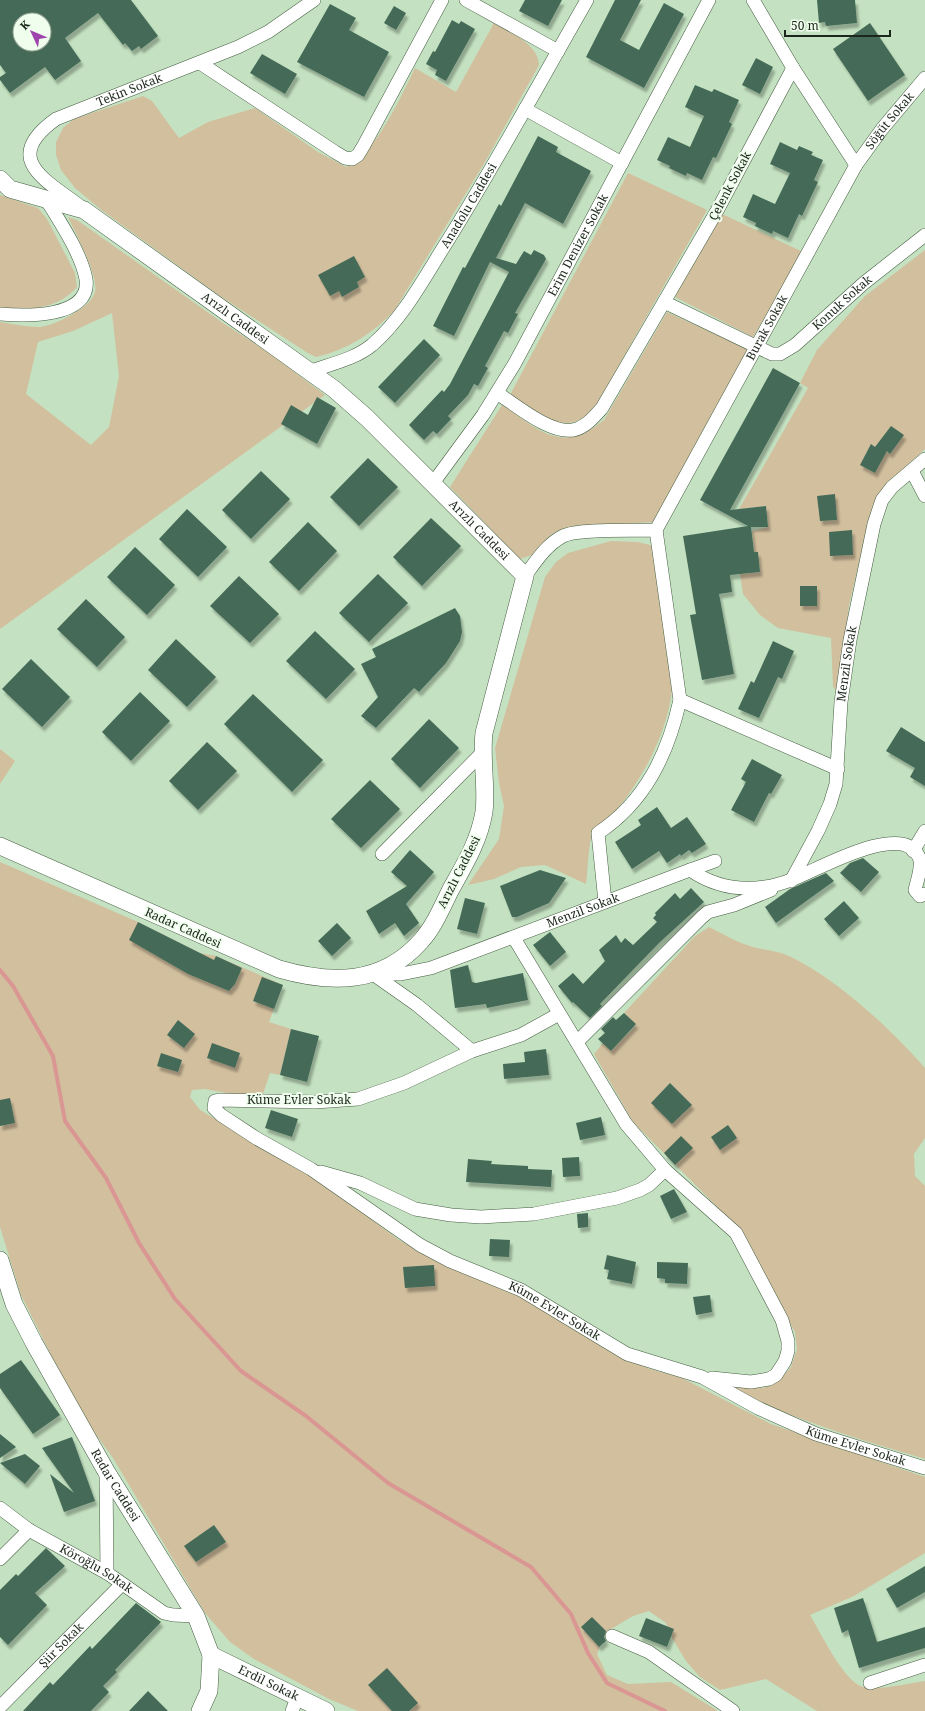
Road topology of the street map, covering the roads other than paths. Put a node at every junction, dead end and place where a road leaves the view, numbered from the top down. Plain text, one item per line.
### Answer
1 (314, 0) edge
2 (442, 0) edge
3 (466, 0) edge
4 (587, 0) edge
5 (709, 0) edge
6 (753, 0) edge
7 (558, 51) junction
8 (200, 63) junction
9 (793, 68) junction
10 (925, 78) edge
11 (525, 108) junction
12 (622, 163) junction
13 (856, 165) junction
14 (3, 185) edge
15 (46, 199) junction
16 (84, 210) junction
17 (925, 235) edge
18 (664, 302) junction
19 (0, 314) edge
20 (756, 347) junction
21 (311, 371) junction
22 (497, 393) junction
23 (925, 459) edge
24 (912, 471) junction
25 (433, 483) junction
26 (925, 496) edge
27 (656, 530) junction
28 (525, 576) junction
29 (680, 700) junction
30 (482, 753) junction
31 (838, 769) junction
32 (925, 831) edge
33 (0, 846) edge
34 (913, 850) junction
35 (382, 854) dead end
36 (715, 861) dead end
37 (690, 870) junction
38 (790, 881) junction
39 (925, 894) edge
40 (605, 902) junction
41 (514, 938) junction
42 (373, 974) junction
43 (559, 1014) junction
44 (577, 1042) junction
45 (472, 1051) junction
46 (311, 1169) junction
47 (665, 1170) junction
48 (0, 1260) edge
49 (702, 1377) junction
50 (925, 1468) edge
51 (106, 1471) junction
52 (0, 1508) edge
53 (29, 1530) junction
54 (0, 1559) edge
55 (107, 1573) junction
56 (122, 1584) junction
57 (196, 1616) junction
58 (612, 1636) dead end
59 (211, 1655) junction
60 (925, 1665) edge
61 (870, 1683) dead end
62 (294, 1704) edge
63 (0, 1707) edge
64 (200, 1711) edge
65 (326, 1711) edge
66 (733, 1711) edge

1 - 8 street, Tekin Sokak
2 - 8 street
3 - 7 street
4 - 7 street, Anadolu Caddesi
5 - 12 street, Erim Denizer Sokak
6 - 9 street
7 - 11 street, Anadolu Caddesi
8 - 16 street, Tekin Sokak
9 - 13 street
9 - 18 street, Çelenk Sokak
10 - 13 street, Söğüt Sokak
11 - 12 street
11 - 21 street, Anadolu Caddesi
12 - 22 street, Erim Denizer Sokak
13 - 20 street, Burak Sokak
14 - 15 street, Arızlı Caddesi
15 - 16 street, Arızlı Caddesi
15 - 19 street
16 - 21 street, Arızlı Caddesi
17 - 20 street, Konuk Sokak
18 - 20 street
18 - 22 street, Çelenk Sokak
20 - 27 street, Burak Sokak
21 - 25 street, Arızlı Caddesi
22 - 25 street, Erim Denizer Sokak
23 - 24 street, Menzil Sokak
24 - 26 street
24 - 31 street, Menzil Sokak
25 - 28 street, Arızlı Caddesi
27 - 28 street
27 - 29 street
28 - 30 street, Arızlı Caddesi
29 - 31 street
29 - 40 street
30 - 35 street
30 - 42 street, Arızlı Caddesi
31 - 38 street, Menzil Sokak
32 - 34 street
33 - 42 street, Radar Caddesi
34 - 38 street
34 - 39 street
36 - 37 street, Menzil Sokak
37 - 38 street
37 - 40 street, Menzil Sokak
38 - 44 street
40 - 41 street, Menzil Sokak
41 - 42 street, Menzil Sokak
41 - 43 street, Küme Evler Sokak
42 - 45 street
43 - 44 street, Küme Evler Sokak
43 - 45 street, Küme Evler Sokak
44 - 47 street, Küme Evler Sokak
45 - 46 street, Küme Evler Sokak
46 - 47 street, Küme Evler Sokak
46 - 49 street, Küme Evler Sokak
47 - 49 street, Küme Evler Sokak
48 - 51 street, Radar Caddesi
49 - 50 street, Küme Evler Sokak
51 - 55 street
51 - 57 street, Radar Caddesi
52 - 53 street, Köroğlu Sokak
53 - 54 street
53 - 55 street, Köroğlu Sokak
55 - 56 street, Köroğlu Sokak
56 - 57 street, Köroğlu Sokak
56 - 63 street, Şiir Sokak
57 - 59 street, Radar Caddesi
58 - 66 street
59 - 62 street, Erdil Sokak
59 - 64 street, Radar Caddesi
60 - 61 street
62 - 65 street, Erdil Sokak

